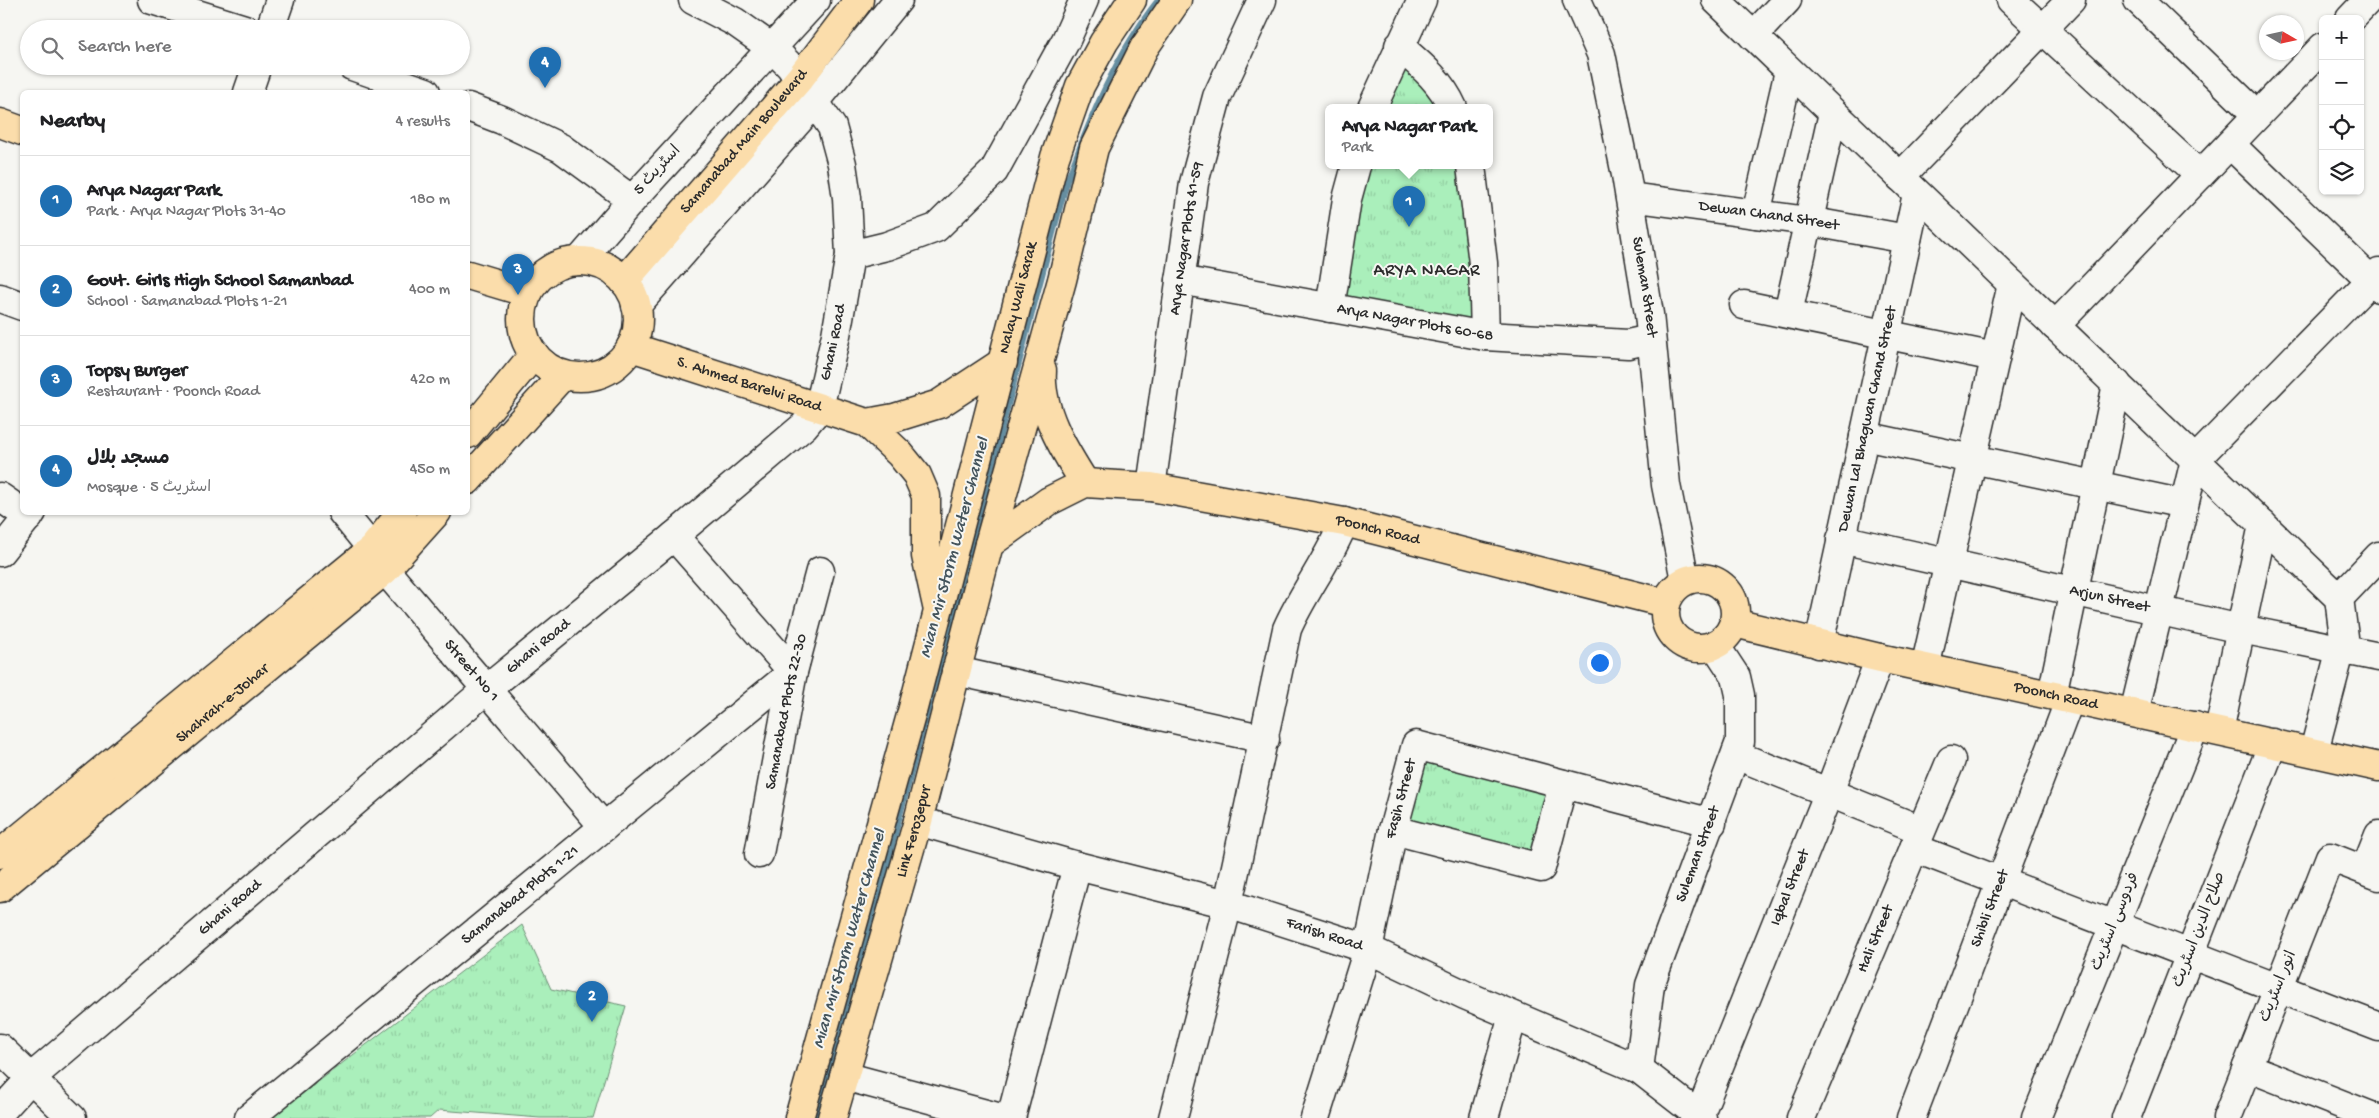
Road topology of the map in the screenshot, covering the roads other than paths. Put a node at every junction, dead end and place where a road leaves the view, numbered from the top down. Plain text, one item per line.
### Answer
1 (152, 0) edge
2 (280, 0) edge
3 (692, 0) edge
4 (816, 0) edge
5 (843, 0) edge
6 (859, 0) edge
7 (898, 0) edge
8 (1084, 0) edge
9 (1132, 0) edge
10 (1177, 0) edge
11 (1262, 0) edge
12 (1422, 0) edge
13 (1577, 0) edge
14 (1716, 0) edge
15 (1787, 0) edge
16 (2011, 0) edge
17 (2071, 0) edge
18 (2138, 0) edge
19 (2368, 0) edge
20 (2354, 15) edge
21 (216, 20) edge
22 (273, 20) edge
23 (2044, 30) junction
24 (1753, 36) junction
25 (1399, 46) junction
26 (2319, 51) edge
27 (787, 64) junction
28 (1789, 71) junction
29 (254, 75) edge
30 (378, 75) edge
31 (249, 90) edge
32 (420, 90) edge
33 (816, 102) junction
34 (1374, 104) edge
35 (1451, 104) edge
36 (470, 109) edge
37 (1833, 113) junction
38 (2257, 116) junction
39 (0, 124) edge
40 (20, 130) edge
41 (2230, 144) junction
42 (1355, 169) edge
43 (1471, 169) edge
44 (2200, 175) junction
45 (1909, 185) junction
46 (1630, 197) junction
47 (632, 200) junction
48 (1756, 214) junction
49 (1808, 221) junction
50 (1908, 239) junction
51 (850, 255) junction
52 (579, 261) junction
53 (617, 275) junction
54 (470, 276) edge
55 (1180, 280) junction
56 (2376, 280) edge
57 (2012, 284) junction
58 (528, 293) junction
59 (0, 298) edge
60 (20, 305) edge
61 (1744, 305) dead end
62 (636, 306) junction
63 (1330, 308) junction
64 (1788, 313) junction
65 (2056, 326) junction
66 (1886, 334) junction
67 (1485, 336) junction
68 (1651, 339) junction
69 (631, 347) junction
70 (1044, 347) junction
71 (534, 354) junction
72 (1996, 357) junction
73 (1003, 362) junction
74 (563, 375) junction
75 (2117, 384) junction
76 (819, 408) junction
77 (867, 423) junction
78 (470, 432) edge
79 (1864, 436) junction
80 (1972, 459) junction
81 (2195, 460) junction
82 (470, 478) edge
83 (1085, 483) junction
84 (2096, 486) junction
85 (1151, 487) junction
86 (0, 497) edge
87 (2184, 504) junction
88 (20, 509) edge
89 (30, 515) edge
90 (344, 515) edge
91 (400, 515) edge
92 (433, 515) edge
93 (1344, 522) junction
94 (2263, 525) junction
95 (674, 536) junction
96 (1841, 539) junction
97 (989, 544) junction
98 (0, 552) edge
99 (2379, 556) edge
100 (378, 559) junction
101 (1948, 563) junction
102 (820, 571) dead end
103 (1684, 580) junction
104 (2074, 591) junction
105 (2339, 598) junction
106 (1665, 602) junction
107 (938, 610) junction
108 (2158, 610) junction
109 (1734, 623) junction
110 (2241, 629) junction
111 (1819, 644) junction
112 (1715, 645) junction
113 (2341, 649) junction
114 (2379, 657) edge
115 (1880, 658) junction
116 (1925, 668) junction
117 (793, 672) junction
118 (956, 672) junction
119 (487, 689) junction
120 (2061, 697) junction
121 (2134, 713) junction
122 (2207, 729) junction
123 (1265, 739) junction
124 (2273, 743) junction
125 (2314, 751) junction
126 (1736, 755) junction
127 (1951, 760) dead end
128 (2379, 767) edge
129 (1563, 784) junction
130 (1829, 792) junction
131 (918, 821) junction
132 (1712, 823) junction
133 (604, 827) junction
134 (1392, 830) junction
135 (2379, 835) edge
136 (1918, 839) junction
137 (0, 854) edge
138 (759, 854) dead end
139 (1077, 866) junction
140 (2372, 873) edge
141 (2000, 882) junction
142 (0, 888) edge
143 (1228, 904) junction
144 (2114, 925) junction
145 (1368, 949) junction
146 (2190, 954) junction
147 (2278, 988) junction
148 (1513, 1016) junction
149 (2379, 1027) edge
150 (0, 1048) edge
151 (2247, 1068) junction
152 (1638, 1069) junction
153 (844, 1076) junction
154 (32, 1077) junction
155 (2379, 1108) edge
156 (0, 1112) edge
157 (1700, 1117) edge
158 (72, 1118) edge
159 (249, 1118) edge
160 (799, 1118) edge
161 (832, 1118) edge
162 (1001, 1118) edge
163 (1011, 1118) edge
164 (1173, 1118) edge
165 (1315, 1118) edge
166 (1484, 1118) edge
167 (1801, 1118) edge
168 (1910, 1118) edge
169 (2036, 1118) edge
170 (2126, 1118) edge
171 (2227, 1118) edge
172 (2376, 1118) edge

1 - 21 street
2 - 22 street
3 - 27 street
4 - 27 street, اسٹریٹ 5
5 - 27 main road, Samanabad Main Boulevard
6 - 27 main road, Samanabad Main Boulevard
7 - 33 street
8 - 51 street
9 - 73 main road, Nalay Wali Sarak
10 - 70 main road
11 - 55 street, Arya Nagar Plots 41-59
12 - 25 street
13 - 46 street, Suleman Street
14 - 24 street
15 - 24 street
16 - 23 street
17 - 23 street
18 - 38 street
19 - 20 street
23 - 44 street
23 - 45 street
24 - 28 street
25 - 34 street
25 - 35 street
26 - 38 street
27 - 33 street, Ghani Road
27 - 47 street, اسٹریٹ 5
27 - 53 main road, Samanabad Main Boulevard
28 - 37 street
28 - 48 street
29 - 31 street
30 - 32 street
33 - 51 street, Ghani Road
33 - 62 street
36 - 47 street, اسٹریٹ 5
37 - 45 street
37 - 49 street
38 - 41 street
39 - 40 main road
41 - 44 street
41 - 56 street
42 - 63 street
43 - 67 street
44 - 65 street
45 - 50 street, Dewan Lal Bhagwan Chand Street
45 - 57 street
46 - 48 street, Dewan Chand Street
46 - 68 street, Suleman Street
47 - 52 street
48 - 49 street, Dewan Chand Street
49 - 50 street, Dewan Chand Street
49 - 64 street
50 - 66 street, Dewan Lal Bhagwan Chand Street
51 - 76 street, Ghani Road
52 - 53 main road
52 - 58 main road
53 - 62 main road
54 - 58 main road
55 - 63 street, Arya Nagar Plots 60-68
55 - 85 street, Arya Nagar Plots 41-59
56 - 81 street
57 - 65 street
57 - 72 street
58 - 71 main road
59 - 60 street
61 - 64 street
62 - 69 main road
63 - 67 street, Arya Nagar Plots 60-68
64 - 66 street
65 - 75 street
66 - 72 street
66 - 79 street, Dewan Lal Bhagwan Chand Street
67 - 68 street, Arya Nagar Plots 60-68
68 - 103 street, Suleman Street
69 - 74 main road
69 - 76 main road, S. Ahmed Barelvi Road
70 - 83 main road
70 - 97 main road
71 - 74 main road
71 - 78 main road
72 - 80 street
73 - 77 main road, S. Ahmed Barelvi Road
73 - 107 main road, Nalay Wali Sarak
74 - 82 main road
75 - 81 street
75 - 84 street, Shibli Street
76 - 77 main road, S. Ahmed Barelvi Road
76 - 95 street, Ghani Road
77 - 107 main road, S. Ahmed Barelvi Road
79 - 80 street
79 - 96 street, Dewan Lal Bhagwan Chand Street
80 - 84 street
80 - 101 street
81 - 87 street
81 - 94 street
83 - 85 main road, Poonch Road
83 - 97 main road
84 - 87 street
84 - 104 street, Shibli Street
85 - 93 main road, Poonch Road
86 - 88 street
87 - 108 street
89 - 98 street
90 - 100 street, Street No 1
91 - 100 main road, Shahrah-e-Johar
92 - 100 main road, Shahrah-e-Johar
93 - 106 main road, Poonch Road
93 - 123 street
94 - 105 street
94 - 110 street, فردوسی اسٹریٹ
95 - 117 street
95 - 119 street, Ghani Road
96 - 101 street, Arjun Street
96 - 111 street, Dewan Lal Bhagwan Chand Street
97 - 118 main road, Link Ferozepur
99 - 105 street
100 - 119 street, Street No 1
100 - 137 main road, Shahrah-e-Johar
100 - 142 main road, Shahrah-e-Johar
101 - 104 street, Arjun Street
101 - 116 street
102 - 117 street, Samanabad Plots 22-30
103 - 106 main road
103 - 109 main road
104 - 108 street, Arjun Street
104 - 120 street, Shibli Street
105 - 113 street
106 - 112 main road
107 - 160 main road, Link Ferozepur
108 - 110 street, Arjun Street
108 - 121 street
109 - 111 main road, Poonch Road
109 - 112 main road
110 - 113 street, Arjun Street
110 - 122 street, فردوسی اسٹریٹ
111 - 115 main road, Poonch Road
112 - 126 street, Suleman Street
113 - 114 street, Arjun Street
113 - 125 street
115 - 116 main road, Poonch Road
115 - 130 street, Iqbal Street
116 - 120 main road, Poonch Road
117 - 133 street, Samanabad Plots 1-21
117 - 138 street, Samanabad Plots 22-30
118 - 123 street
118 - 131 main road, Link Ferozepur
119 - 133 street, Street No 1
119 - 154 street, Ghani Road
120 - 121 main road, Poonch Road
120 - 141 street, Shibli Street
121 - 122 main road, Poonch Road
122 - 124 main road, Poonch Road
122 - 144 street, فردوسی اسٹریٹ
123 - 143 street
124 - 125 main road, Poonch Road
124 - 146 street, صلاح الدین اسٹریٹ
125 - 128 main road, Poonch Road
126 - 130 street
126 - 132 street, Suleman Street
127 - 136 street, Hali Street
129 - 132 street, Fasih Street
129 - 134 street, Fasih Street
129 - 134 street
130 - 136 street
130 - 157 street, Iqbal Street
131 - 139 street, Farish Road
131 - 153 main road, Link Ferozepur
132 - 152 street, Suleman Street
133 - 159 street, Samanabad Plots 1-21
134 - 145 street, Fasih Street
135 - 140 street
136 - 141 street
136 - 167 street, Hali Street
139 - 143 street, Farish Road
139 - 163 street
140 - 147 street, انور اسٹریٹ
141 - 144 street
141 - 168 street, Shibli Street
143 - 145 street, Farish Road
143 - 164 street
144 - 146 street
144 - 169 street, فردوسی اسٹریٹ
145 - 148 street, Farish Road
145 - 165 street, Fasih Street
146 - 147 street
146 - 170 street, صلاح الدین اسٹریٹ
147 - 149 street
147 - 151 street, انور اسٹریٹ
148 - 152 street, Farish Road
148 - 166 street
150 - 154 street
151 - 171 street, انور اسٹریٹ
151 - 172 street
152 - 157 street, Farish Road
153 - 161 main road, Link Ferozepur
153 - 162 street
154 - 156 street, Ghani Road
154 - 158 street
155 - 172 street

